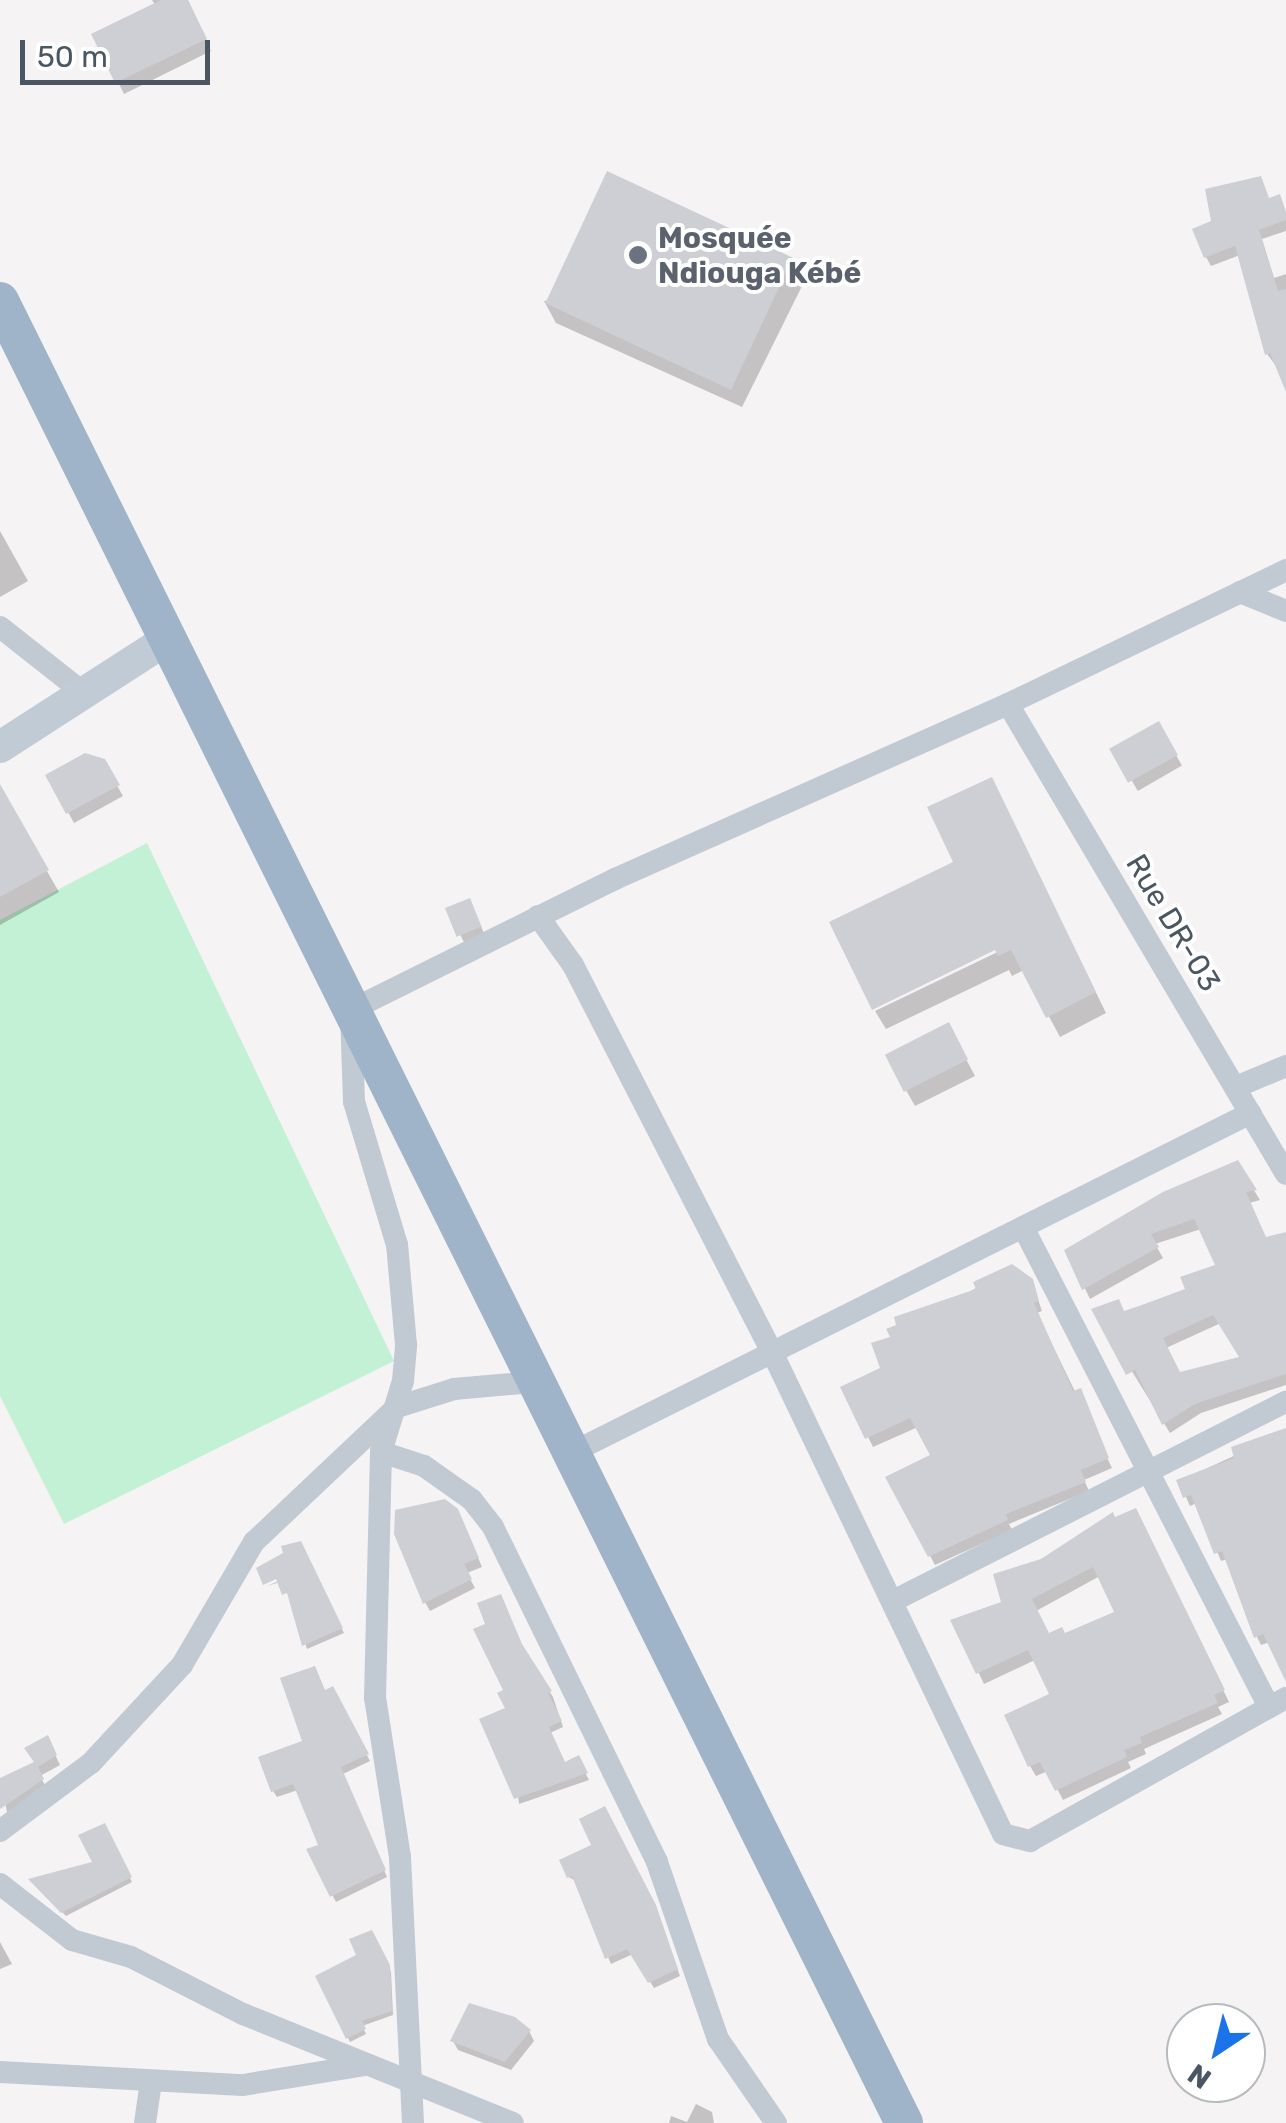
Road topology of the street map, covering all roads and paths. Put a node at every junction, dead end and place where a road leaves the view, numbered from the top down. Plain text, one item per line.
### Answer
1 (0, 301) edge
2 (1286, 570) edge
3 (1240, 592) junction
4 (1286, 611) edge
5 (0, 628) edge
6 (169, 638) junction
7 (85, 694) junction
8 (1008, 704) junction
9 (0, 747) edge
10 (538, 916) junction
11 (351, 1010) junction
12 (1286, 1066) edge
13 (1236, 1088) junction
14 (1251, 1113) junction
15 (1286, 1174) edge
16 (1023, 1227) junction
17 (772, 1352) junction
18 (533, 1382) junction
19 (1286, 1402) edge
20 (397, 1407) junction
21 (381, 1452) junction
22 (569, 1454) junction
23 (1148, 1472) junction
24 (894, 1600) junction
25 (1277, 1702) edge
26 (0, 1831) edge
27 (0, 1884) edge
28 (365, 2066) junction
29 (0, 2072) edge
30 (151, 2082) junction
31 (410, 2084) junction
32 (145, 2123) edge
33 (413, 2123) edge
34 (513, 2123) edge
35 (776, 2123) edge
36 (904, 2123) edge

1 - 6 highway
2 - 3 street
3 - 4 street
3 - 8 street
5 - 7 street
6 - 7 main road
6 - 11 highway
7 - 9 main road
8 - 10 street
8 - 13 street, Rue DR-03
10 - 11 street
10 - 17 street
11 - 18 highway
11 - 20 street
12 - 13 street
13 - 14 street, Rue DR-03
14 - 15 street, Rue DR-03
14 - 16 street
16 - 17 street
16 - 23 street
17 - 22 street
17 - 24 street
18 - 20 street
18 - 22 highway
19 - 23 street
20 - 21 street
20 - 26 street
21 - 31 street
21 - 35 street
22 - 36 highway
23 - 24 street
23 - 25 street
24 - 25 street
27 - 28 street
28 - 30 street
28 - 31 street
29 - 30 street
30 - 32 street
31 - 33 street
31 - 34 street

